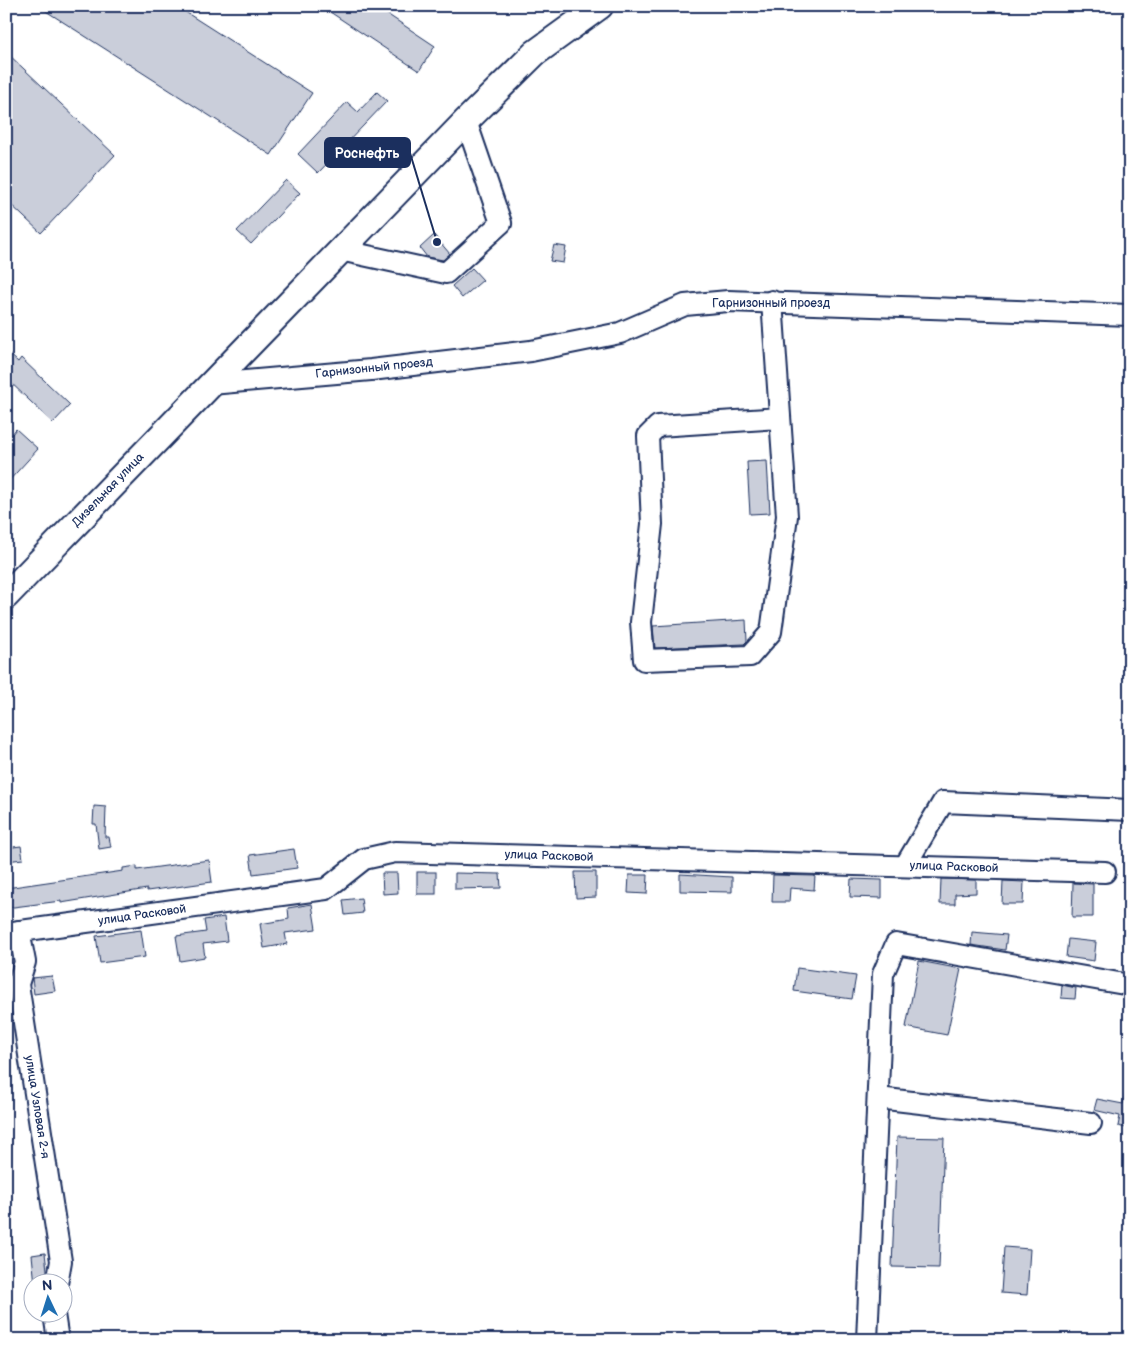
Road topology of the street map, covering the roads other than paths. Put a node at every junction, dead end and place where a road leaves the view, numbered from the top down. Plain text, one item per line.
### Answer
1 (600, 6) edge
2 (466, 121) junction
3 (340, 250) junction
4 (772, 301) junction
5 (1130, 315) edge
6 (210, 384) junction
7 (780, 418) junction
8 (6, 596) edge
9 (1130, 810) edge
10 (906, 866) junction
11 (1105, 872) dead end
12 (12, 932) edge
13 (1130, 985) edge
14 (878, 1098) junction
15 (1091, 1123) dead end
16 (59, 1274) edge
17 (56, 1324) edge
18 (58, 1340) edge
19 (867, 1340) edge

1 - 2 main road, Дизельная улица
2 - 3 main road, Дизельная улица
2 - 3 street
3 - 6 main road, Дизельная улица
4 - 5 street, Гарнизонный проезд
4 - 6 street, Гарнизонный проезд
4 - 7 street
6 - 8 main road, Дизельная улица
7 - 7 street
9 - 10 street
10 - 11 street, улица Расковой
10 - 12 street, улица Расковой
12 - 16 street, улица Узловая 2-я
13 - 14 street
14 - 15 street
14 - 19 street
17 - 18 street

